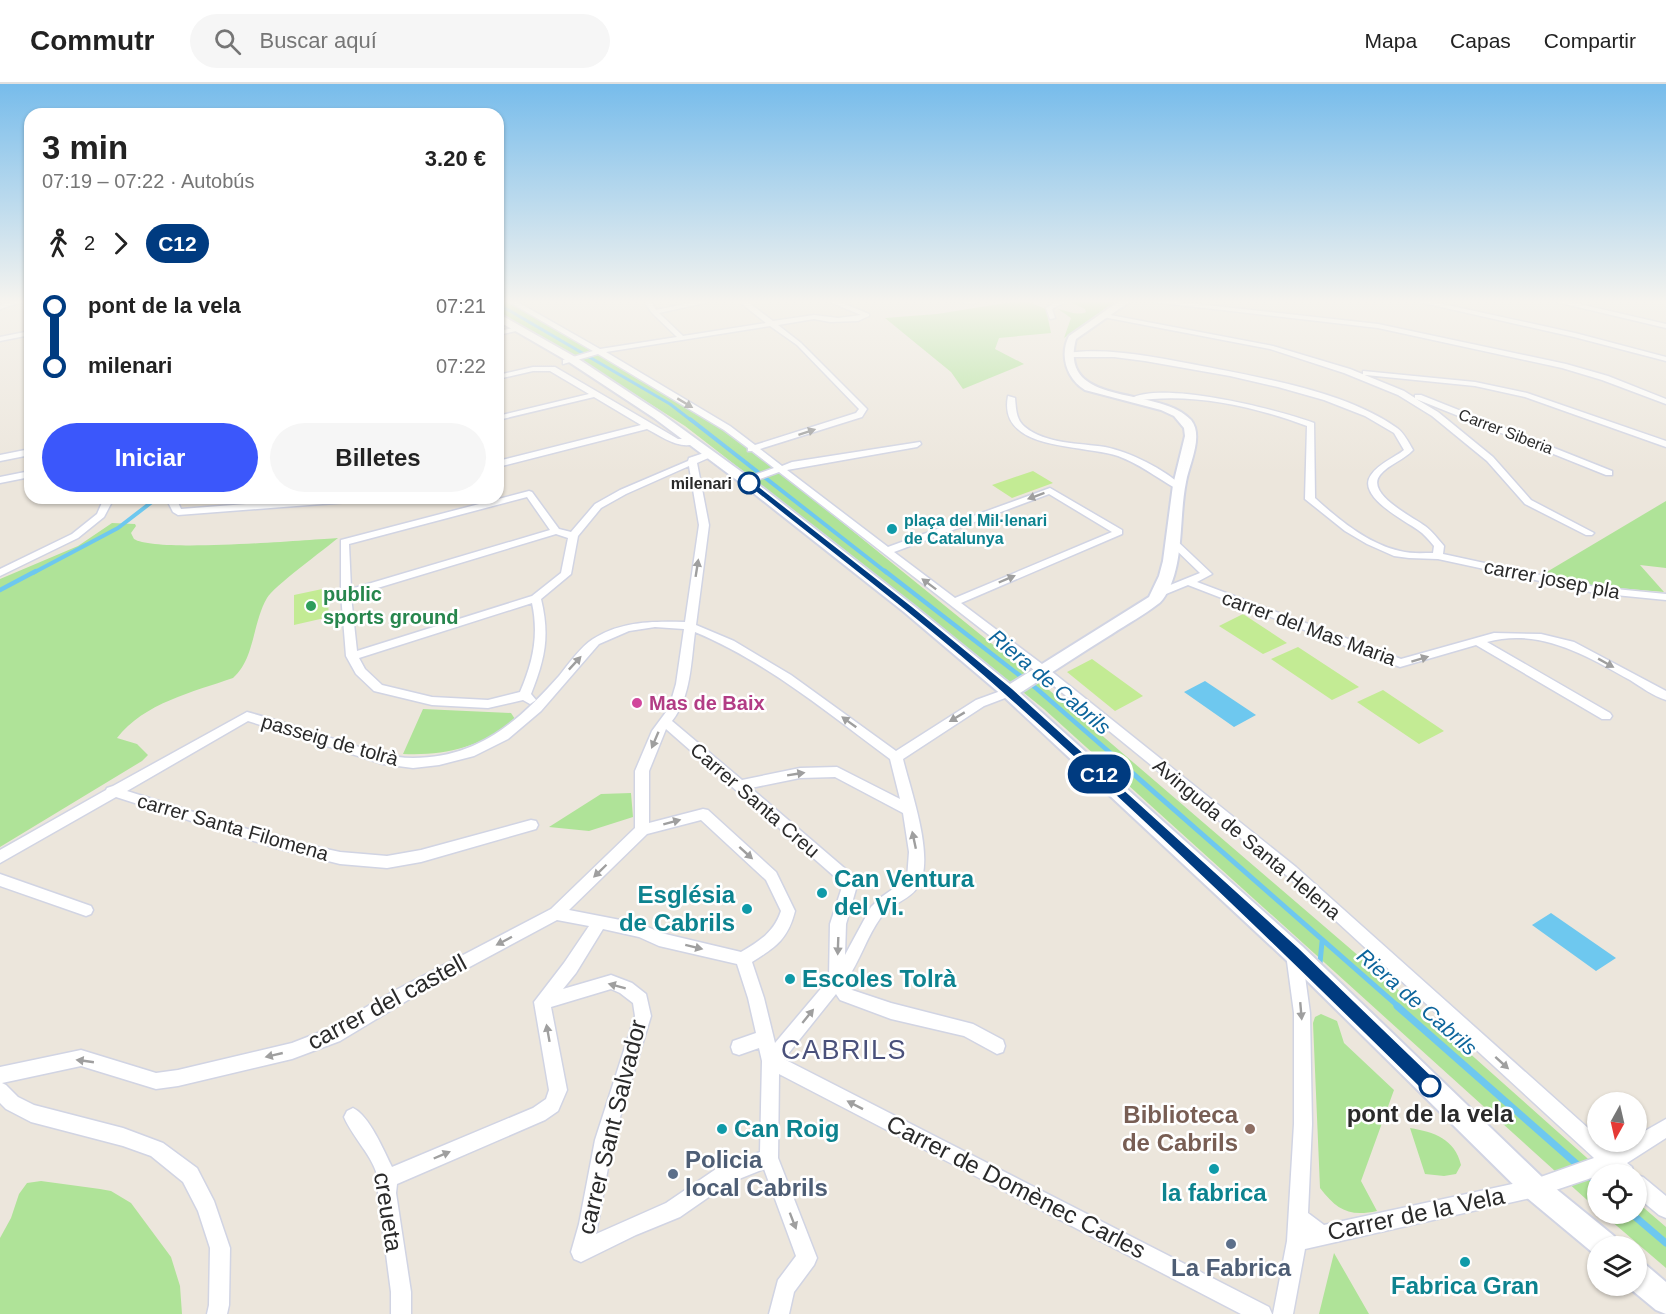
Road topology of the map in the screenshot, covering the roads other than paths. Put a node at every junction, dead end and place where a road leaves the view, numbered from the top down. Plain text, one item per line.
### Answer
1 (567, 357) edge
2 (580, 357) edge
3 (605, 357) edge
4 (812, 357) edge
5 (1071, 357) edge
6 (1135, 357) edge
7 (1304, 357) edge
8 (1523, 357) edge
9 (572, 360) junction
10 (1347, 371) junction
11 (504, 376) edge
12 (1401, 393) junction
13 (596, 395) junction
14 (1011, 398) dead end
15 (1134, 399) junction
16 (1666, 402) edge
17 (504, 417) edge
18 (648, 426) junction
19 (694, 442) junction
20 (917, 444) dead end
21 (1666, 444) edge
22 (752, 449) junction
23 (24, 453) edge
24 (710, 454) junction
25 (0, 458) edge
26 (692, 460) junction
27 (504, 462) edge
28 (778, 471) junction
29 (1609, 473) dead end
30 (24, 475) edge
31 (0, 480) edge
32 (749, 480) junction
33 (1178, 486) junction
34 (504, 501) edge
35 (106, 504) edge
36 (174, 504) edge
37 (283, 504) edge
38 (491, 504) edge
39 (556, 531) junction
40 (1589, 532) dead end
41 (573, 536) junction
42 (1173, 542) junction
43 (887, 551) junction
44 (1438, 555) junction
45 (0, 573) edge
46 (1188, 582) junction
47 (1162, 592) junction
48 (346, 594) junction
49 (1666, 597) edge
50 (536, 598) junction
51 (954, 602) junction
52 (689, 626) junction
53 (1478, 641) junction
54 (352, 656) junction
55 (1039, 673) junction
56 (1012, 690) junction
57 (525, 695) junction
58 (1666, 696) edge
59 (537, 708) junction
60 (1606, 716) dead end
61 (666, 722) junction
62 (896, 757) junction
63 (738, 786) junction
64 (112, 791) junction
65 (908, 809) junction
66 (531, 825) dead end
67 (642, 830) junction
68 (0, 857) edge
69 (0, 880) edge
70 (86, 910) dead end
71 (556, 913) junction
72 (599, 923) junction
73 (1294, 953) junction
74 (742, 959) junction
75 (837, 981) junction
76 (542, 1002) junction
77 (765, 1038) junction
78 (997, 1046) dead end
79 (739, 1047) dead end
80 (771, 1061) junction
81 (0, 1075) edge
82 (0, 1090) edge
83 (353, 1117) dead end
84 (1666, 1128) edge
85 (769, 1158) junction
86 (1606, 1164) edge
87 (1616, 1164) edge
88 (1587, 1174) edge
89 (388, 1178) junction
90 (1545, 1185) junction
91 (1647, 1193) edge
92 (1666, 1209) edge
93 (1297, 1216) junction
94 (1321, 1235) junction
95 (1594, 1236) edge
96 (1297, 1241) junction
97 (1647, 1284) edge
98 (1666, 1300) edge
99 (217, 1314) edge
100 (401, 1314) edge
101 (779, 1314) edge
102 (1262, 1314) edge
103 (1283, 1314) edge

1 - 9 street
2 - 9 street
3 -> 22 street, Avinguda de Santa Helena
22 -> 4 street
5 - 15 street
6 - 44 street
7 - 10 street
8 - 16 street
9 - 19 street
10 - 12 street
10 - 21 street
11 - 13 street
12 - 29 street, Carrer Siberia
12 - 40 street
13 - 17 street
13 - 18 street
14 - 33 street
15 - 33 street
15 - 44 street, carrer josep pla
18 - 19 street
18 - 27 street
19 - 24 street
20 - 28 street
22 - 28 street, Avinguda de Santa Helena
23 - 25 street
24 - 26 street
24 - 32 street
26 - 41 street
52 -> 26 street
28 - 32 street
28 - 43 street, Avinguda de Santa Helena
30 - 31 street
32 - 56 street
33 - 42 street
34 - 39 street
35 - 45 street
36 - 37 street
38 - 48 street
39 - 41 street
39 - 48 street
41 - 50 street
42 - 46 street
42 - 47 street
51 -> 43 street, Avinguda de Santa Helena
51 -> 43 street
44 - 49 street, carrer josep pla
46 - 47 street
46 -> 53 street, carrer del Mas Maria
47 - 55 street
48 - 54 street
50 - 54 street
50 - 57 street
51 - 55 street, Avinguda de Santa Helena
59 -> 52 street, passeig de tolrà
52 - 61 street
62 -> 52 street, passeig de tolrà
53 -> 58 street, carrer del Mas Maria
53 - 60 street
54 - 57 street
55 - 56 street
55 -> 86 street, Avinguda de Santa Helena
56 -> 62 street
56 - 73 street
57 - 59 street
59 - 64 street, passeig de tolrà
61 - 63 street, Carrer Santa Creu
61 -> 67 street
62 - 65 street
63 -> 65 street
63 -> 75 street, Carrer Santa Creu
64 - 66 street, carrer Santa Filomena
64 - 68 street
75 -> 65 street
67 -> 71 street, carrer del castell
67 -> 74 street
69 - 70 street
71 - 72 street
71 -> 81 street, carrer del castell
72 -> 74 street
72 - 76 street
73 - 90 street
73 -> 93 street
74 - 77 street
75 - 78 street
80 -> 75 street
85 -> 76 street, carrer Sant Salvador
89 -> 76 street
77 - 79 street
77 - 80 street
80 - 85 street
102 -> 80 street, Carrer de Domènec Carles
82 - 99 street
83 - 89 street, creueta
84 - 87 street, Carrer de la Vela
85 -> 101 street
88 - 90 street, Carrer de la Vela
89 - 100 street, creueta
90 - 94 street, Carrer de la Vela
90 - 95 street
91 - 92 street
93 - 94 street
93 - 96 street
94 - 96 street, Carrer de la Vela
96 - 103 street
97 - 98 street

